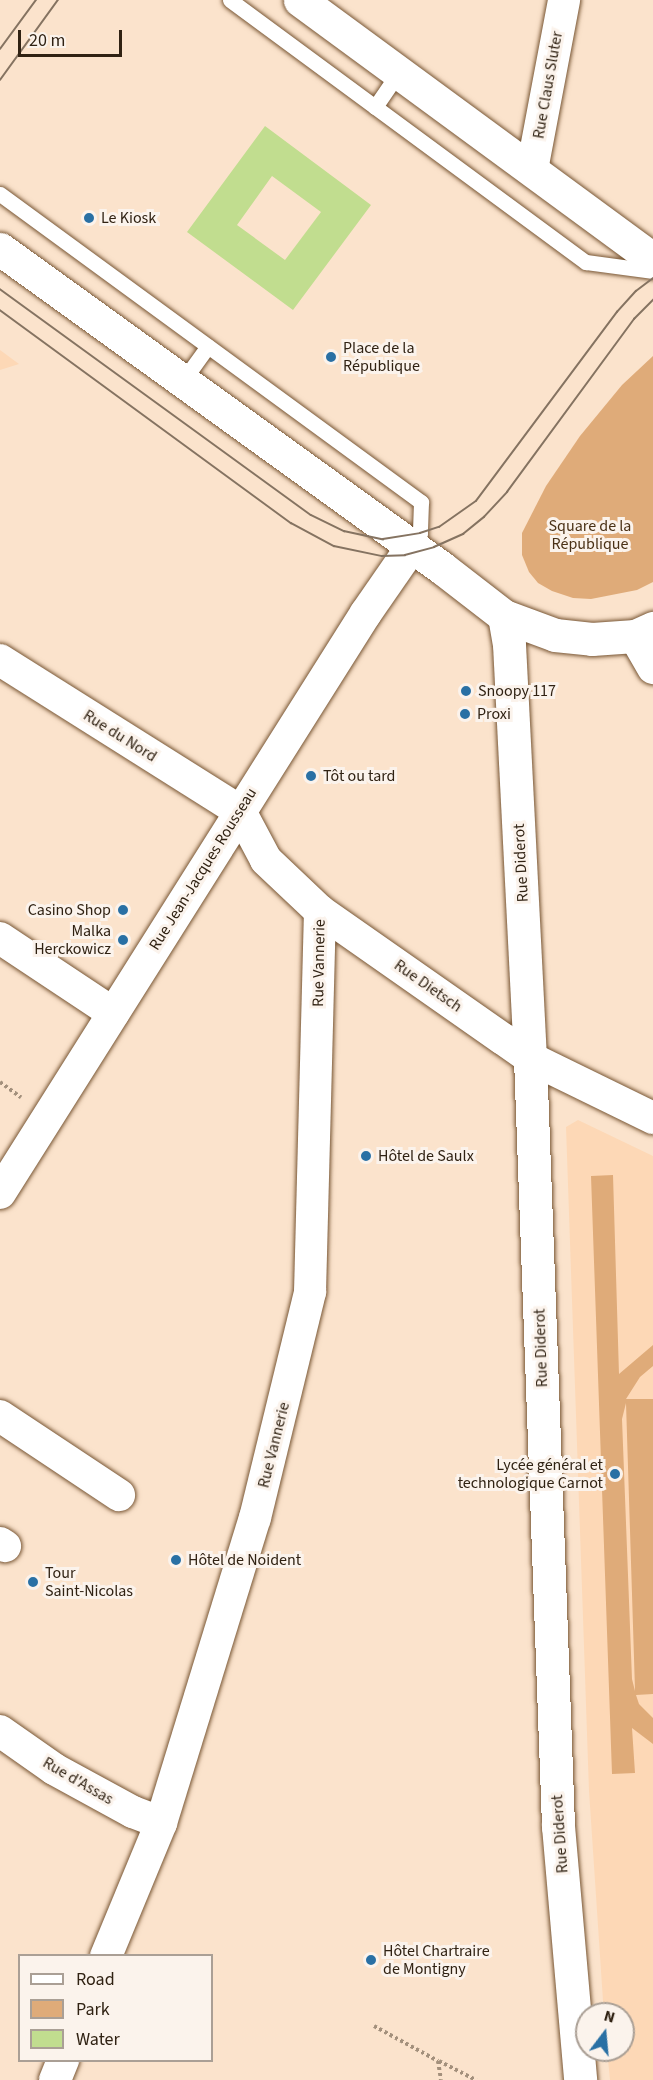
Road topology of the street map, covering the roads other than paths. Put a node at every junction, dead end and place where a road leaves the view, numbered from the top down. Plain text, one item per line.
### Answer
1 (230, 0) edge
2 (300, 0) edge
3 (564, 0) edge
4 (399, 72) junction
5 (375, 107) junction
6 (532, 170) junction
7 (0, 194) edge
8 (639, 238) edge
9 (0, 249) edge
10 (653, 259) edge
11 (653, 271) edge
12 (208, 346) junction
13 (182, 382) junction
14 (411, 548) junction
15 (504, 616) junction
16 (644, 632) edge
17 (0, 660) edge
18 (653, 667) edge
19 (240, 811) junction
20 (320, 911) junction
21 (0, 938) edge
22 (112, 1013) junction
23 (530, 1058) junction
24 (653, 1118) edge
25 (0, 1193) edge
26 (0, 1416) edge
27 (119, 1495) dead end
28 (0, 1731) edge
29 (161, 1823) junction
30 (107, 1954) edge
31 (63, 2062) edge
32 (55, 2080) edge
33 (580, 2080) edge

1 - 5 lane
2 - 4 street
3 - 6 street, Rue Claus Sluter
4 - 5 lane
4 - 6 street
5 - 11 lane
6 - 8 street
7 - 12 lane
8 - 10 street
9 - 13 street
12 - 13 lane
12 - 14 lane
13 - 14 street
14 - 15 street
14 - 19 street, Rue Jean-Jacques Rousseau
15 - 16 street
15 - 23 street, Rue Diderot
16 - 18 street
17 - 19 street, Rue du Nord
19 - 20 street, Rue Dietsch
19 - 22 street, Rue Jean-Jacques Rousseau
20 - 23 street, Rue Dietsch
20 - 29 street, Rue Vannerie
21 - 22 street
22 - 25 street, Rue Jean-Jacques Rousseau
23 - 24 street, Rue Dietsch
23 - 33 street, Rue Diderot
26 - 27 street
28 - 29 street, Rue d'Assas
29 - 30 street, Rue Vannerie
31 - 32 street

